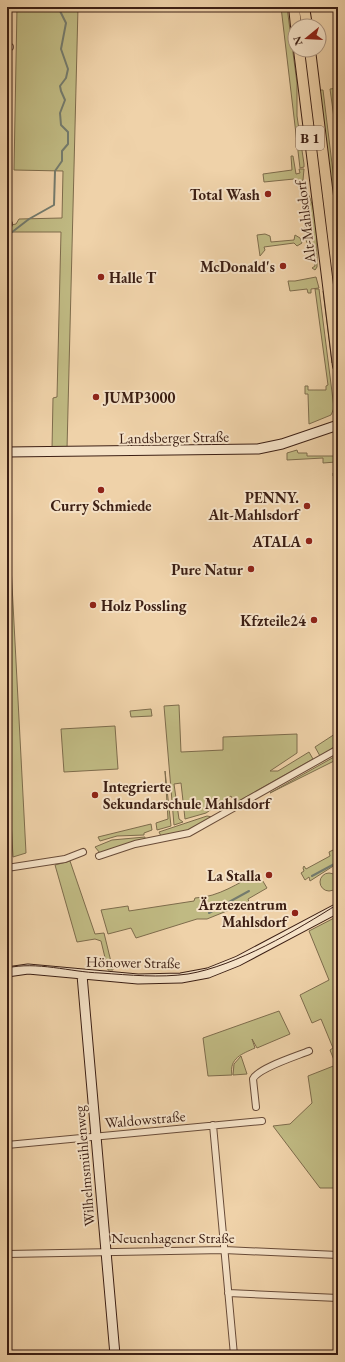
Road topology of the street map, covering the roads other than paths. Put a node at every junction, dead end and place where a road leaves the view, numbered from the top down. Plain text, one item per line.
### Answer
1 (294, 7) edge
2 (304, 7) edge
3 (295, 18) edge
4 (306, 18) edge
5 (300, 58) edge
6 (311, 58) edge
7 (338, 277) edge
8 (338, 366) edge
9 (338, 425) edge
10 (7, 452) edge
11 (338, 749) edge
12 (83, 852) dead end
13 (99, 856) dead end
14 (7, 868) edge
15 (338, 908) edge
16 (7, 972) edge
17 (82, 975) junction
18 (309, 1051) dead end
19 (256, 1107) dead end
20 (262, 1121) dead end
21 (213, 1125) junction
22 (95, 1136) junction
23 (7, 1146) edge
24 (105, 1250) junction
25 (224, 1250) junction
26 (7, 1254) edge
27 (338, 1255) edge
28 (228, 1293) junction
29 (338, 1298) edge
30 (115, 1355) edge
31 (234, 1355) edge

1 - 3 main road
2 - 4 main road
5 - 8 main road, Alt-Mahlsdorf / B 1
6 - 7 main road, Alt-Mahlsdorf / B 1
9 - 10 street, Landsberger Straße
11 - 13 street
12 - 14 street
15 - 17 street, Hönower Straße
16 - 17 street, Hönower Straße
17 - 22 street, Wilhelmsmühlenweg
18 - 19 street
20 - 21 street, Waldowstraße
21 - 22 street, Waldowstraße
21 - 25 street
22 - 23 street, Waldowstraße
22 - 24 street, Wilhelmsmühlenweg
24 - 25 street, Neuenhagener Straße
24 - 26 street, Neuenhagener Straße
24 - 30 street, Wilhelmsmühlenweg
25 - 27 street, Neuenhagener Straße
25 - 28 street
28 - 29 street
28 - 31 street

